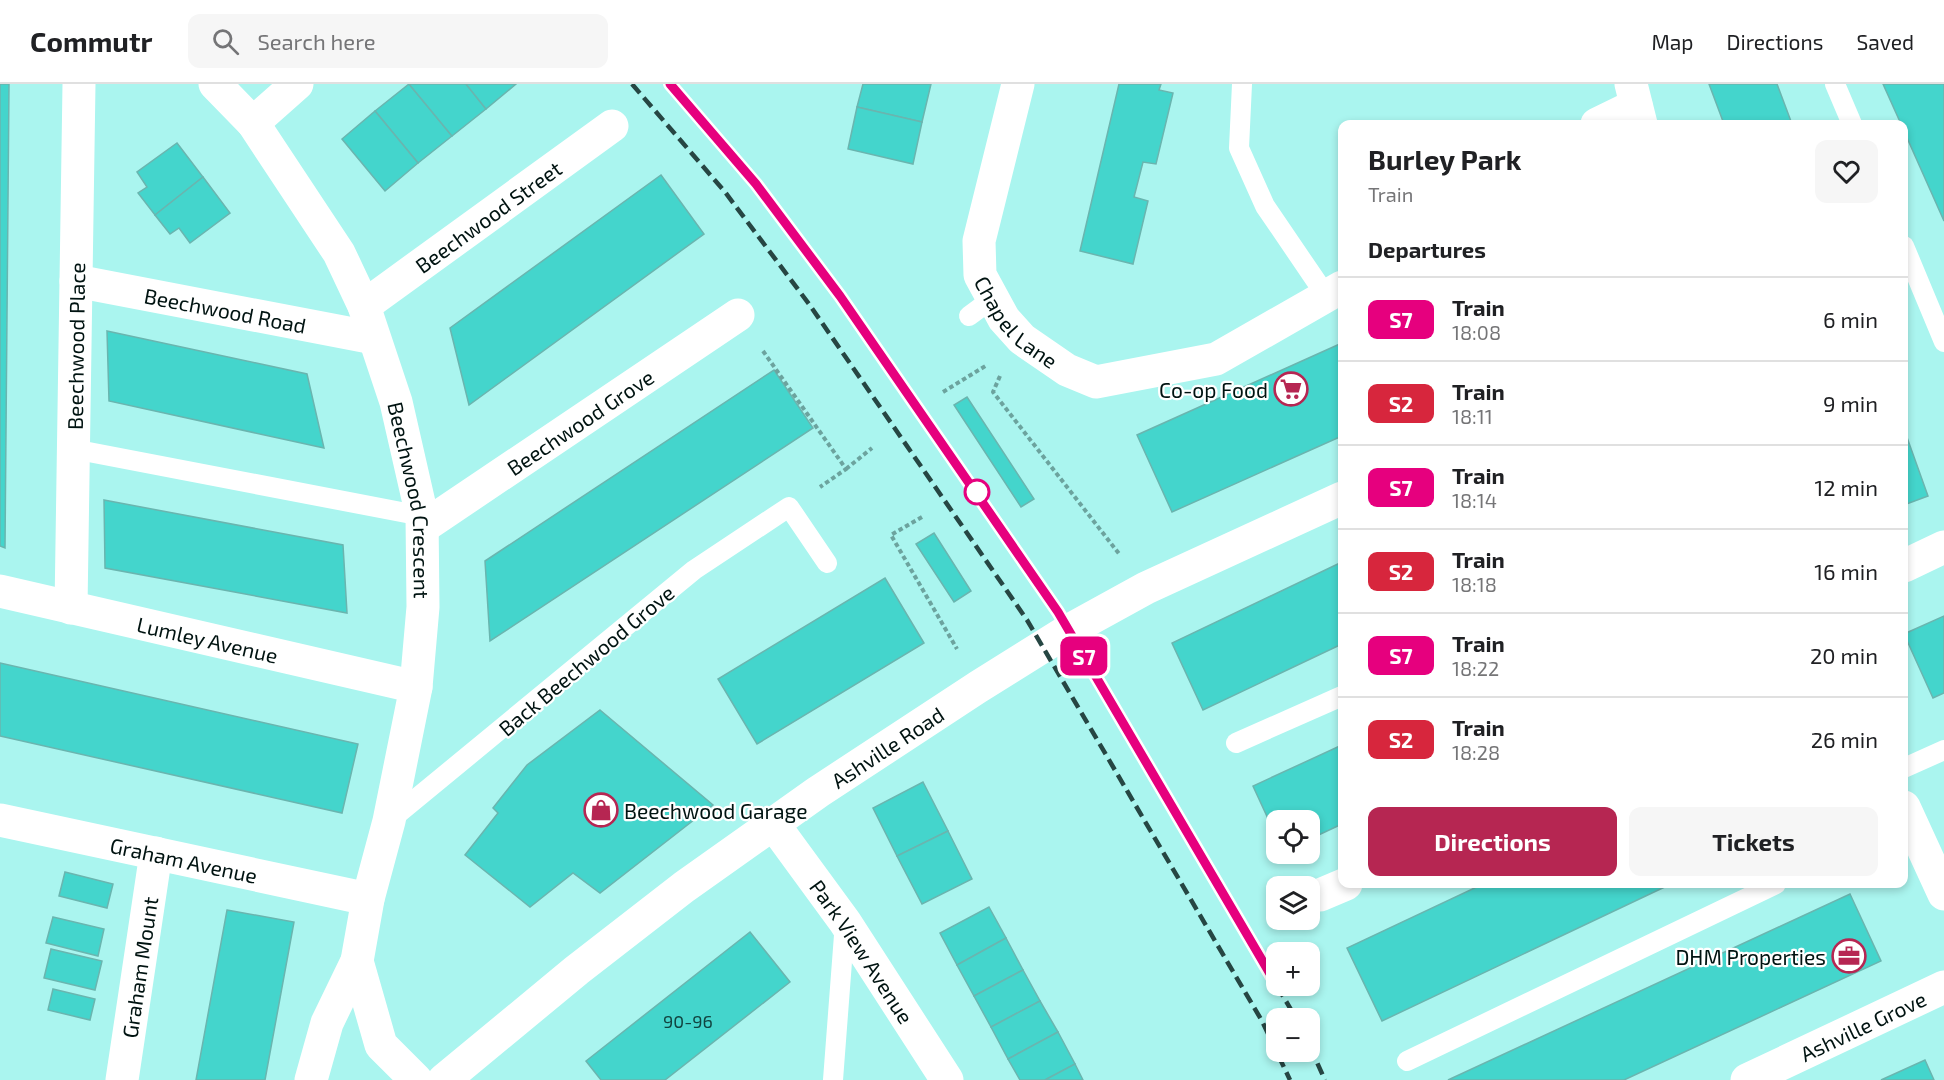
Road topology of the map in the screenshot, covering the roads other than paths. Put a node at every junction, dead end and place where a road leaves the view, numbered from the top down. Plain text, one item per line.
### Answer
1 (79, 84) edge
2 (215, 84) edge
3 (297, 84) edge
4 (1018, 84) edge
5 (1242, 84) edge
6 (1835, 84) edge
7 (1636, 104) edge
8 (1605, 120) edge
9 (1850, 120) edge
10 (254, 123) junction
11 (612, 126) dead end
12 (1908, 256) edge
13 (76, 281) junction
14 (1335, 292) edge
15 (364, 306) junction
16 (738, 315) road end
17 (374, 338) junction
18 (1944, 342) edge
19 (73, 449) junction
20 (1338, 500) edge
21 (423, 521) junction
22 (1944, 547) edge
23 (826, 563) dead end
24 (1908, 564) edge
25 (0, 591) edge
26 (71, 608) junction
27 (416, 687) junction
28 (1338, 698) edge
29 (1236, 743) dead end
30 (1944, 750) edge
31 (1908, 766) edge
32 (0, 820) edge
33 (388, 821) junction
34 (1908, 822) edge
35 (774, 825) junction
36 (156, 853) junction
37 (1768, 888) edge
38 (1944, 894) edge
39 (368, 899) junction
40 (845, 922) junction
41 (357, 960) junction
42 (1944, 987) edge
43 (1407, 1061) dead end
44 (122, 1080) edge
45 (311, 1080) edge
46 (417, 1080) edge
47 (444, 1080) edge
48 (833, 1080) edge
49 (947, 1080) edge
50 (1747, 1080) edge

1 - 13 street, Beechwood Place
2 - 10 street, Beechwood Crescent
3 - 10 street
4 - 14 street, Chapel Lane
5 - 14 lane
6 - 9 lane
7 - 8 street
10 - 15 street, Beechwood Crescent
11 - 15 street, Beechwood Street
12 - 18 lane
13 - 17 street, Beechwood Road
13 - 19 street, Beechwood Place
15 - 17 street, Beechwood Crescent
16 - 21 street, Beechwood Grove
17 - 21 street, Beechwood Crescent
19 - 21 lane
19 - 26 street, Beechwood Place
20 - 35 street, Ashville Road
21 - 27 street, Beechwood Crescent
22 - 24 street
23 - 33 lane, Back Beechwood Grove
25 - 26 street, Lumley Avenue
26 - 27 street, Lumley Avenue
27 - 33 street, Beechwood Crescent
28 - 29 lane
30 - 31 lane
32 - 36 street, Graham Avenue
33 - 39 street, Beechwood Crescent
34 - 38 street
35 - 40 street, Park View Avenue
35 - 47 street, Ashville Road
36 - 39 street, Graham Avenue
36 - 44 street, Graham Mount
37 - 43 lane
39 - 41 street, Beechwood Crescent
40 - 48 lane
40 - 49 street, Park View Avenue
41 - 45 street, Beechwood Crescent
41 - 46 street, Beechwood Crescent
42 - 50 street, Ashville Grove

